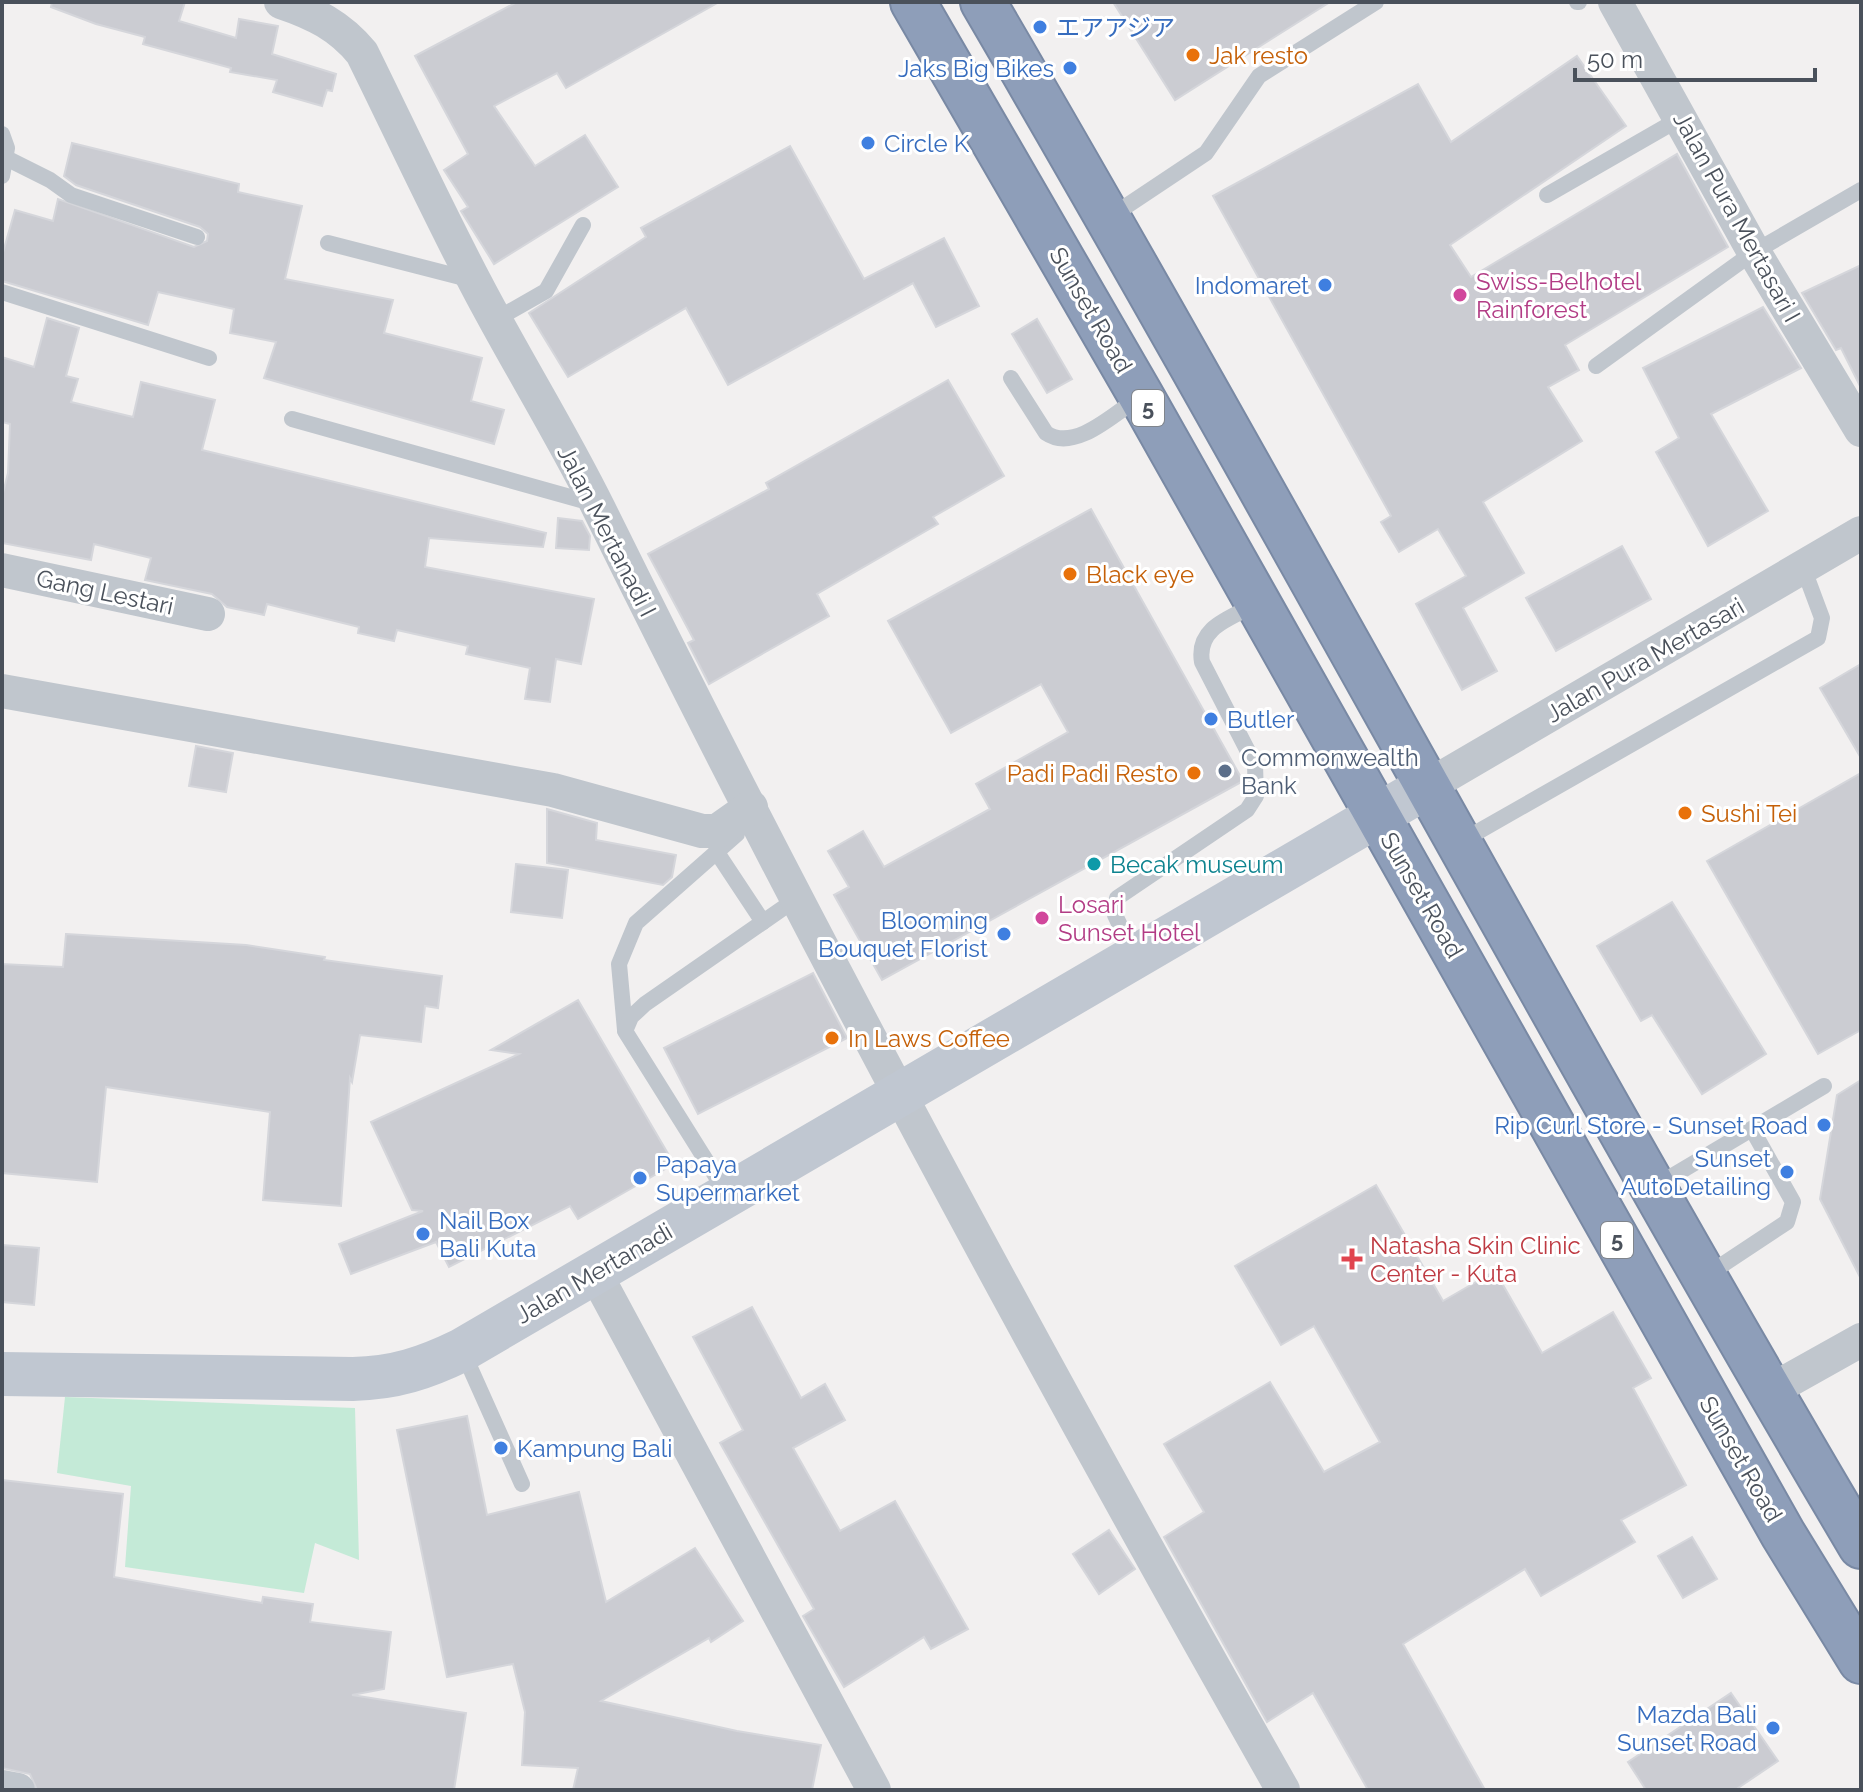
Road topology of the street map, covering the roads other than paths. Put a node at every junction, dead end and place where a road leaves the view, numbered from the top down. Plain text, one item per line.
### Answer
1 (281, 2) edge
2 (913, 2) edge
3 (1376, 2) edge
4 (1615, 2) edge
5 (985, 7) edge
6 (939, 45) junction
7 (1681, 118) junction
8 (2, 134) edge
9 (6, 158) junction
10 (2, 176) edge
11 (1861, 190) edge
12 (1547, 195) dead end
13 (1110, 217) junction
14 (583, 225) dead end
15 (197, 237) dead end
16 (328, 243) dead end
17 (1754, 252) junction
18 (474, 280) junction
19 (2, 292) edge
20 (495, 320) junction
21 (209, 358) dead end
22 (1596, 366) dead end
23 (1011, 378) dead end
24 (1141, 396) junction
25 (292, 419) dead end
26 (1861, 430) edge
27 (596, 505) junction
28 (1861, 533) edge
29 (1803, 567) junction
30 (2, 570) edge
31 (1258, 603) junction
32 (208, 614) dead end
33 (2, 691) edge
34 (1428, 786) junction
35 (754, 814) junction
36 (1377, 816) junction
37 (1459, 843) junction
38 (716, 851) junction
39 (799, 897) junction
40 (763, 922) junction
41 (1135, 958) junction
42 (625, 1031) junction
43 (1824, 1086) dead end
44 (900, 1094) junction
45 (1753, 1131) junction
46 (1653, 1188) junction
47 (727, 1196) junction
48 (595, 1273) junction
49 (1703, 1277) junction
50 (1861, 1340) edge
51 (462, 1350) junction
52 (7, 1379) edge
53 (1770, 1391) junction
54 (522, 1484) dead end
55 (1861, 1546) edge
56 (1861, 1661) edge
57 (2, 1787) edge
58 (18, 1790) edge
59 (874, 1790) edge
60 (1283, 1790) edge

1 - 18 street, Jalan Mertanadi I
2 - 6 highway, Sunset Road / 5
3 - 13 lane
4 - 7 street, Jalan Pura Mertasari I
5 - 6 highway
5 - 13 highway, 5
6 - 24 highway, Sunset Road / 5
7 - 12 lane
7 - 17 street, Jalan Pura Mertasari I
8 - 9 lane
9 - 10 lane
9 - 15 lane
11 - 17 lane
13 - 34 highway, 5
14 - 20 lane
16 - 18 lane
17 - 22 lane
17 - 26 street, Jalan Pura Mertasari I
18 - 20 street, Jalan Mertanadi I
19 - 21 lane
20 - 27 street, Jalan Mertanadi I
23 - 24 lane
24 - 31 highway, Sunset Road / 5
25 - 27 lane
27 - 35 street, Jalan Mertanadi I
28 - 29 street, Jalan Pura Mertasari
29 - 34 street, Jalan Pura Mertasari
29 - 37 lane
30 - 32 street, Gang Lestari
31 - 36 highway, Sunset Road / 5
31 - 41 lane
33 - 35 street
34 - 36 street, Jalan Mertanadi
34 - 37 highway, 5
35 - 38 lane
35 - 39 street, Jalan Mertanadi I
36 - 41 street, Jalan Mertanadi
36 - 56 highway, Sunset Road / 5
37 - 46 highway, 5
38 - 40 lane
38 - 42 lane
39 - 40 lane
39 - 44 street, Jalan Mertanadi I
40 - 42 lane
41 - 44 street, Jalan Mertanadi
42 - 47 lane
43 - 45 lane
44 - 47 street, Jalan Mertanadi
44 - 60 street, Jalan Mertanadi I
45 - 46 lane
45 - 49 lane
46 - 49 highway, 5
47 - 48 street, Jalan Mertanadi
48 - 51 street, Jalan Mertanadi
48 - 59 street
49 - 53 highway, 5
50 - 53 street
51 - 52 street, Jalan Mertanadi
51 - 54 lane
53 - 55 highway, 5
57 - 58 street

